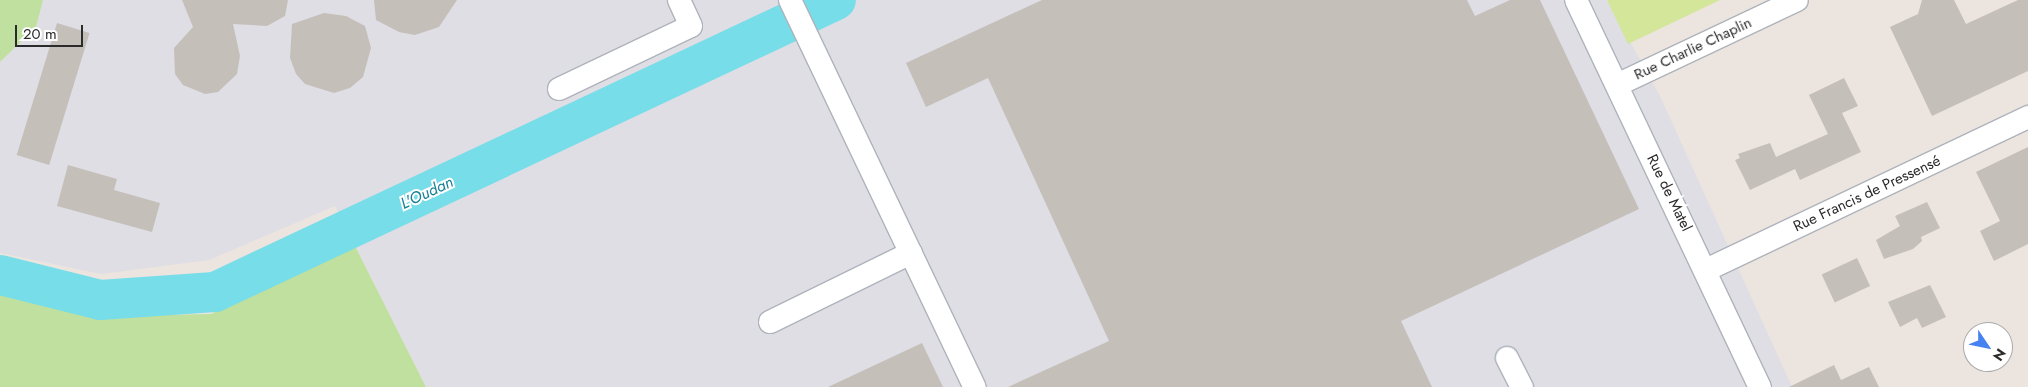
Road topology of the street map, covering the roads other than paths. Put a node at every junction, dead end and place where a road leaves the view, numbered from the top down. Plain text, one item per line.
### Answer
1 (678, 0) edge
2 (790, 0) edge
3 (1576, 0) edge
4 (1797, 0) edge
5 (1617, 85) junction
6 (559, 89) dead end
7 (2028, 117) edge
8 (910, 253) junction
9 (1706, 270) junction
10 (770, 322) dead end
11 (1507, 358) dead end
12 (1754, 385) edge
13 (975, 387) edge
14 (1522, 387) edge

1 - 6 street
2 - 8 street
3 - 5 street, Rue de Matel
4 - 5 street, Rue Charlie Chaplin
5 - 9 street, Rue de Matel
7 - 9 street, Rue Francis de Pressensé
8 - 10 street
8 - 13 street
9 - 12 street, Rue de Matel
11 - 14 street

